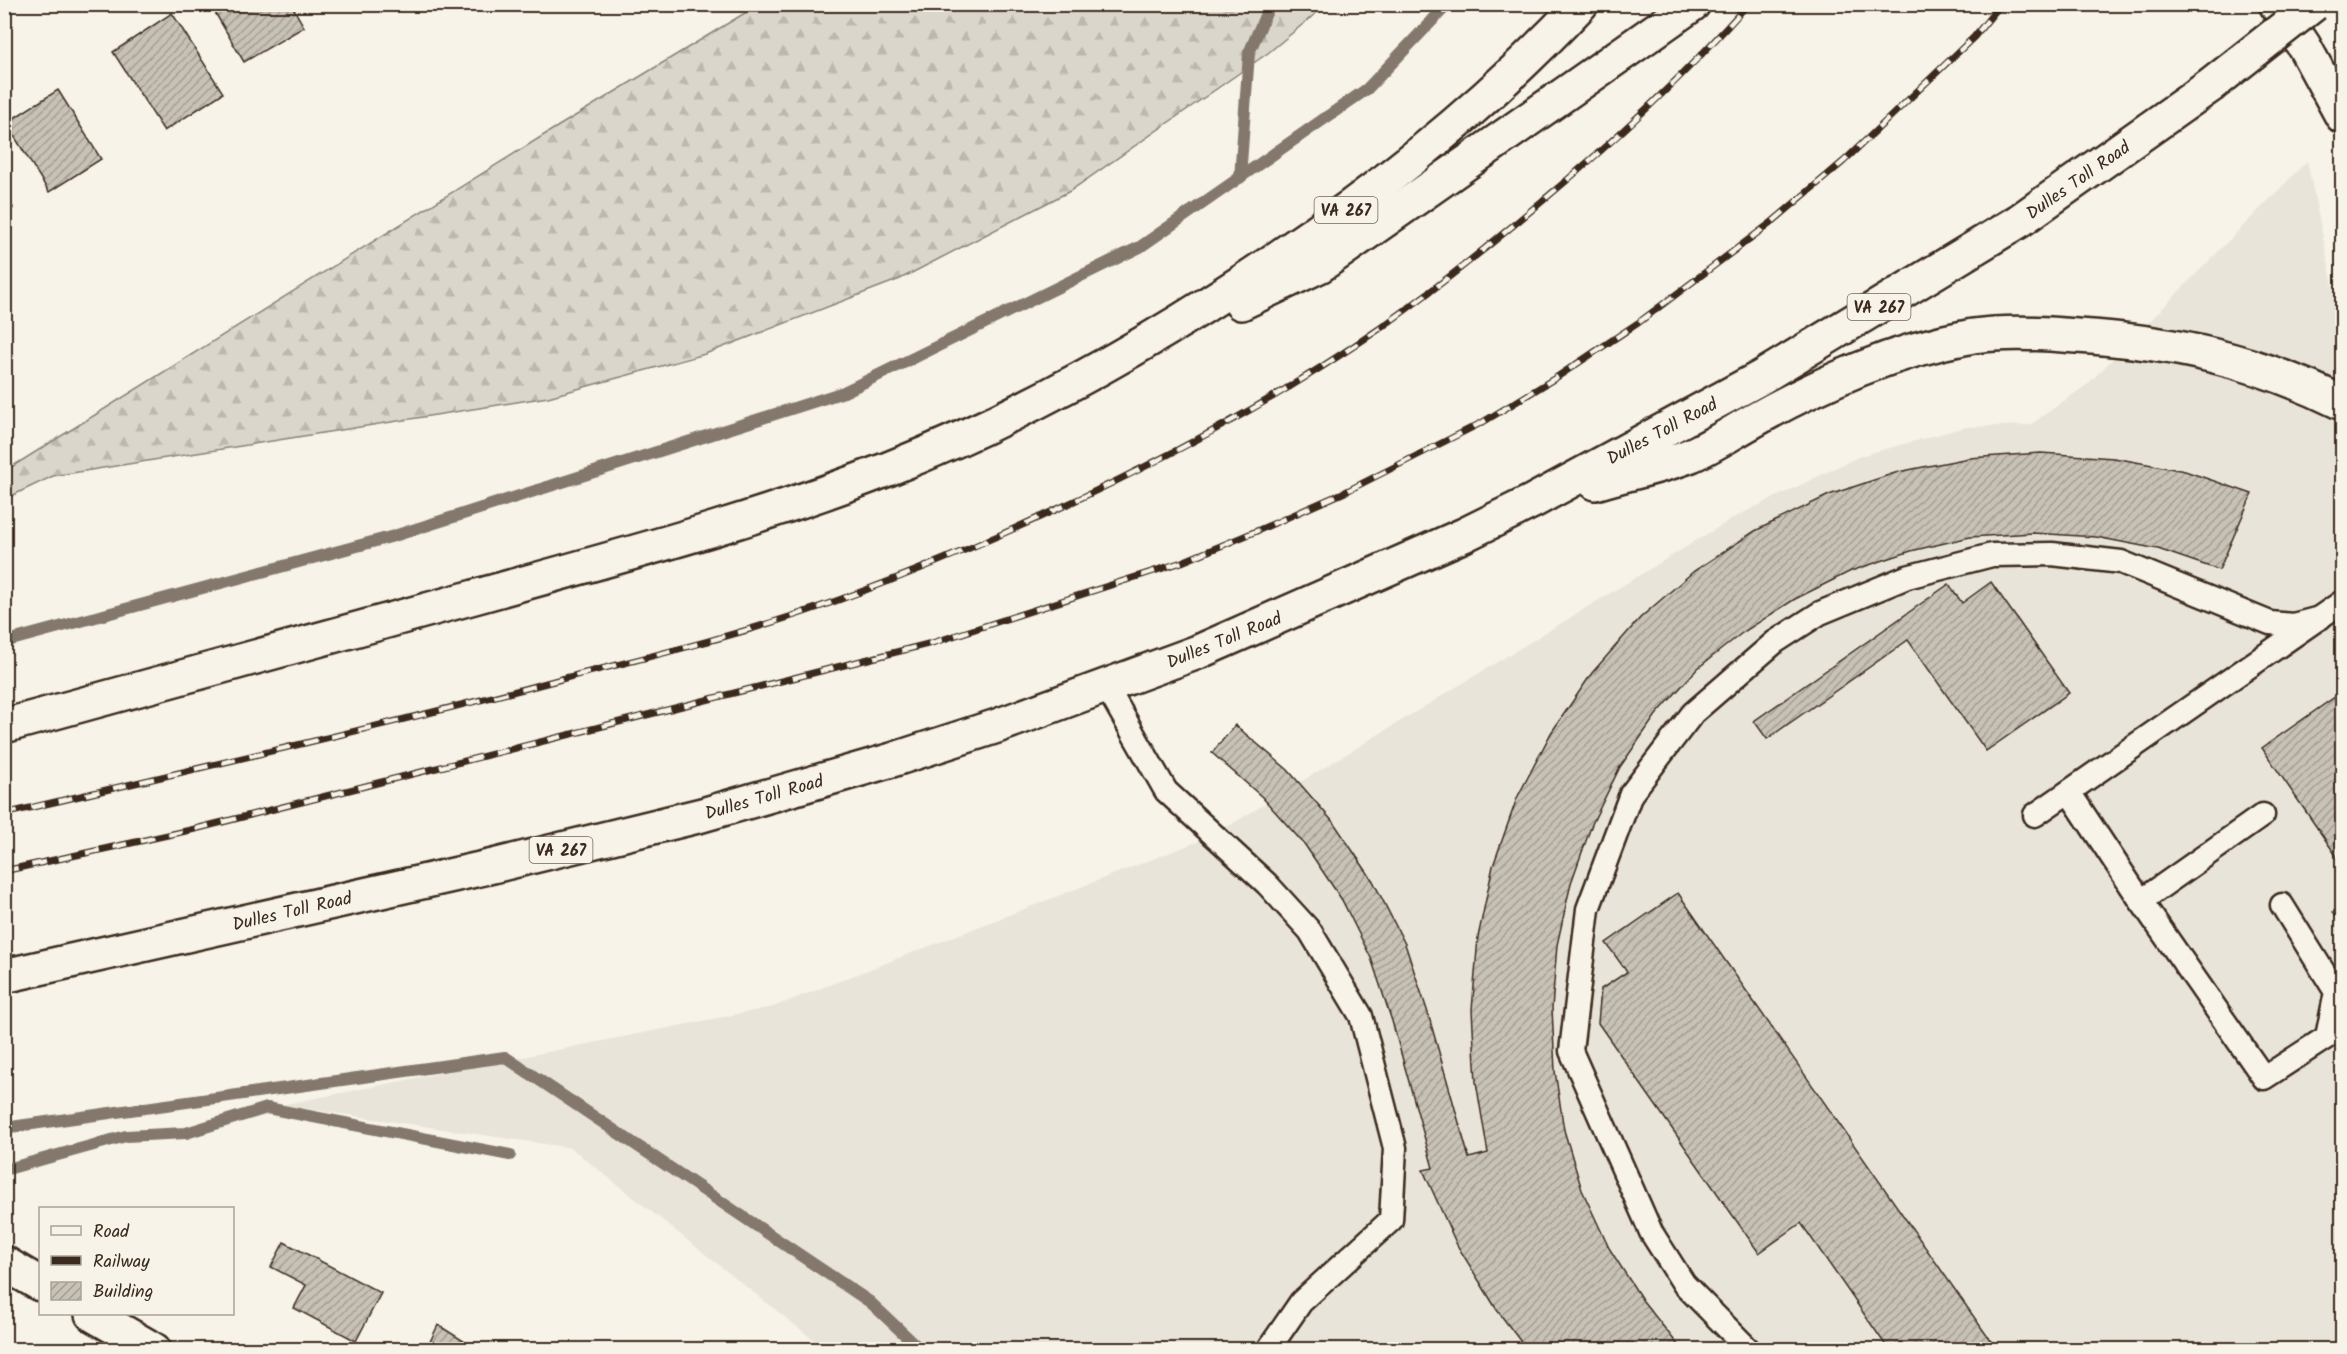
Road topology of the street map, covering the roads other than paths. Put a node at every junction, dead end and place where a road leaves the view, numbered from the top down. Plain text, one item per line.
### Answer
1 (1581, 4) edge
2 (1693, 4) edge
3 (2276, 4) edge
4 (2314, 4) edge
5 (2343, 116) edge
6 (1083, 379) junction
7 (2343, 403) edge
8 (1533, 501) junction
9 (2343, 602) edge
10 (2320, 618) junction
11 (1106, 686) junction
12 (4, 726) edge
13 (2070, 792) junction
14 (2036, 815) dead end
15 (2264, 815) dead end
16 (2141, 900) junction
17 (2282, 906) dead end
18 (4, 976) edge
19 (4, 1263) edge
20 (39, 1283) edge
21 (94, 1315) edge
22 (154, 1350) edge
23 (1268, 1350) edge
24 (1749, 1350) edge

1 - 6 main road, VA 267
2 - 6 main road
3 - 5 main road
4 - 8 main road, Dulles Toll Road / VA 267, bridge
6 - 12 main road, VA 267
7 - 8 main road
8 - 11 main road, Dulles Toll Road / VA 267
9 - 10 lane
10 - 13 lane
10 - 24 lane
11 - 18 main road, Dulles Toll Road / VA 267
11 - 23 lane
13 - 14 lane
13 - 16 lane
15 - 16 lane
16 - 17 lane
19 - 20 main road
21 - 22 main road

